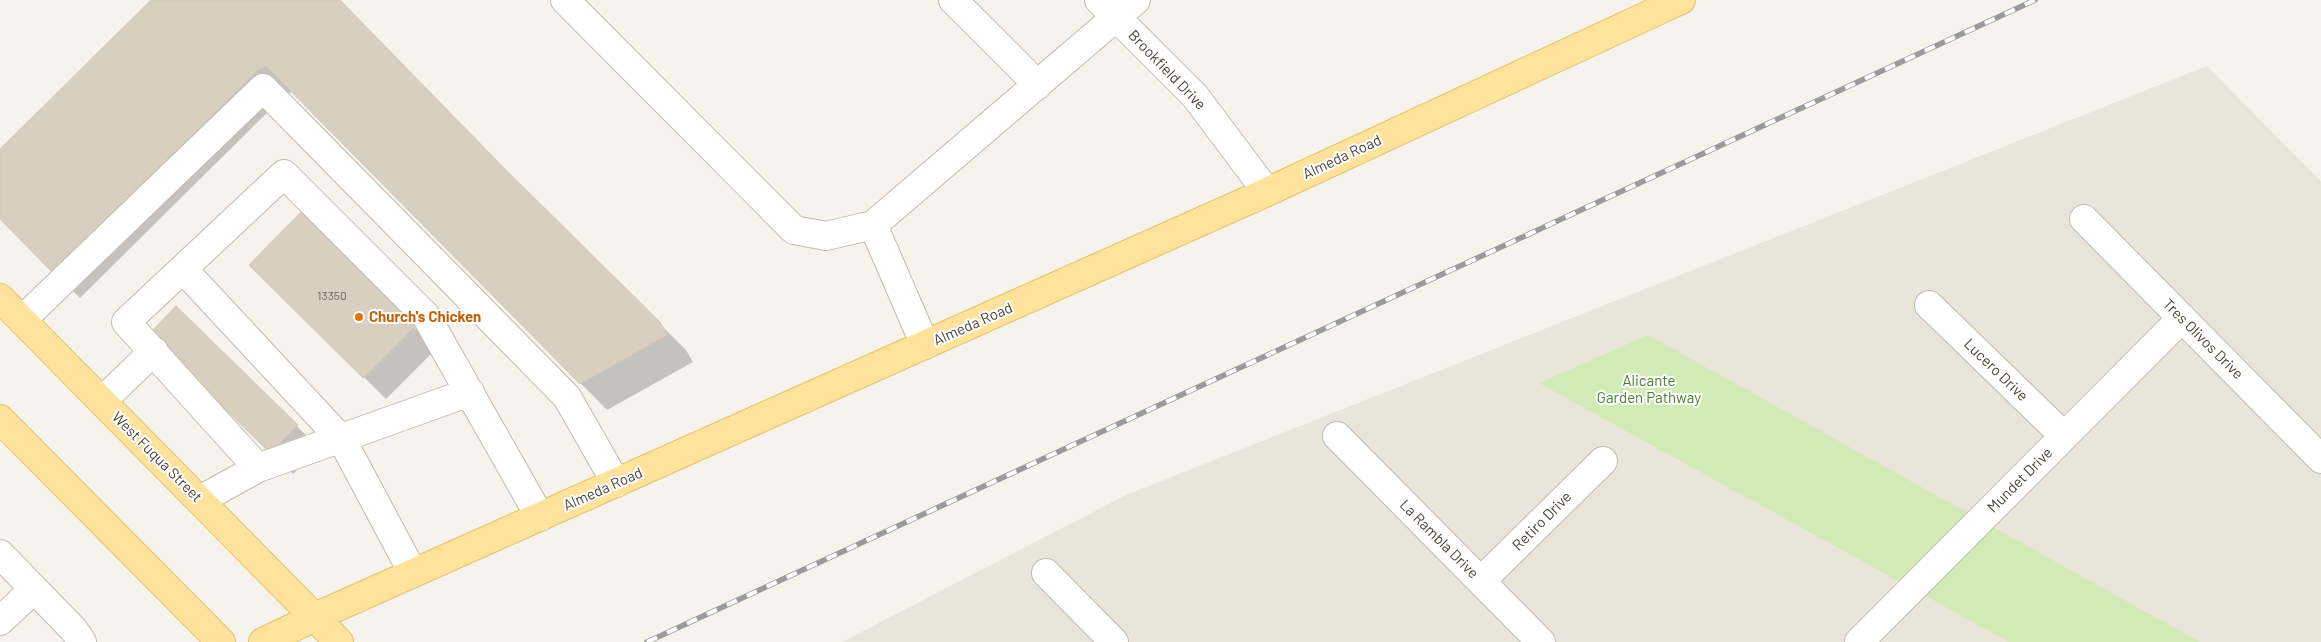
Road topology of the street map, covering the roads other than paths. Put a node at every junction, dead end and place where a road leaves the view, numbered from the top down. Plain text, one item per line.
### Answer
1 (565, 0) edge
2 (953, 0) edge
3 (1136, 0) edge
4 (1681, 0) edge
5 (1108, 9) edge
6 (1038, 85) junction
7 (1267, 192) junction
8 (2084, 219) dead end
9 (873, 225) junction
10 (183, 269) junction
11 (0, 298) edge
12 (1928, 305) dead end
13 (2182, 318) junction
14 (22, 320) junction
15 (925, 345) junction
16 (154, 350) junction
17 (470, 392) junction
18 (102, 401) junction
19 (0, 419) edge
20 (1337, 436) dead end
21 (2064, 436) junction
22 (342, 440) junction
23 (2321, 459) edge
24 (1603, 460) dead end
25 (258, 468) junction
26 (616, 483) junction
27 (200, 500) junction
28 (540, 517) junction
29 (0, 554) edge
30 (1046, 573) dead end
31 (413, 574) junction
32 (1481, 581) junction
33 (34, 589) junction
34 (315, 617) junction
35 (0, 621) edge
36 (82, 642) edge
37 (221, 642) edge
38 (264, 642) edge
39 (339, 642) edge
40 (1114, 642) edge
41 (1541, 642) edge
42 (1859, 642) edge

1 - 9 street
2 - 6 street
3 - 5 street
4 - 7 main road, Almeda Road
5 - 6 street
5 - 7 street, Brookfield Drive
6 - 9 street
7 - 15 main road, Almeda Road
8 - 13 street, Tres Olivos Drive
9 - 15 street
10 - 16 street
10 - 17 street
10 - 22 street
11 - 14 main road, West Fuqua Street
12 - 21 street, Lucero Drive
13 - 21 street, Mundet Drive
13 - 23 street, Tres Olivos Drive
14 - 18 main road, West Fuqua Street
14 - 26 street
15 - 26 main road, Almeda Road
16 - 18 street
16 - 25 street
17 - 22 street
17 - 28 street
18 - 27 main road, West Fuqua Street
19 - 37 main road
20 - 32 street, La Rambla Drive
21 - 42 street, Mundet Drive
22 - 25 street
22 - 31 street
24 - 32 street, Retiro Drive
25 - 27 street
26 - 28 main road, Almeda Road
27 - 34 main road, West Fuqua Street
28 - 31 main road, Almeda Road
29 - 33 street
30 - 40 street
31 - 34 main road, Almeda Road
32 - 41 street, La Rambla Drive
33 - 35 street
33 - 36 street
34 - 38 main road, Almeda Road
34 - 39 main road, West Fuqua Street

